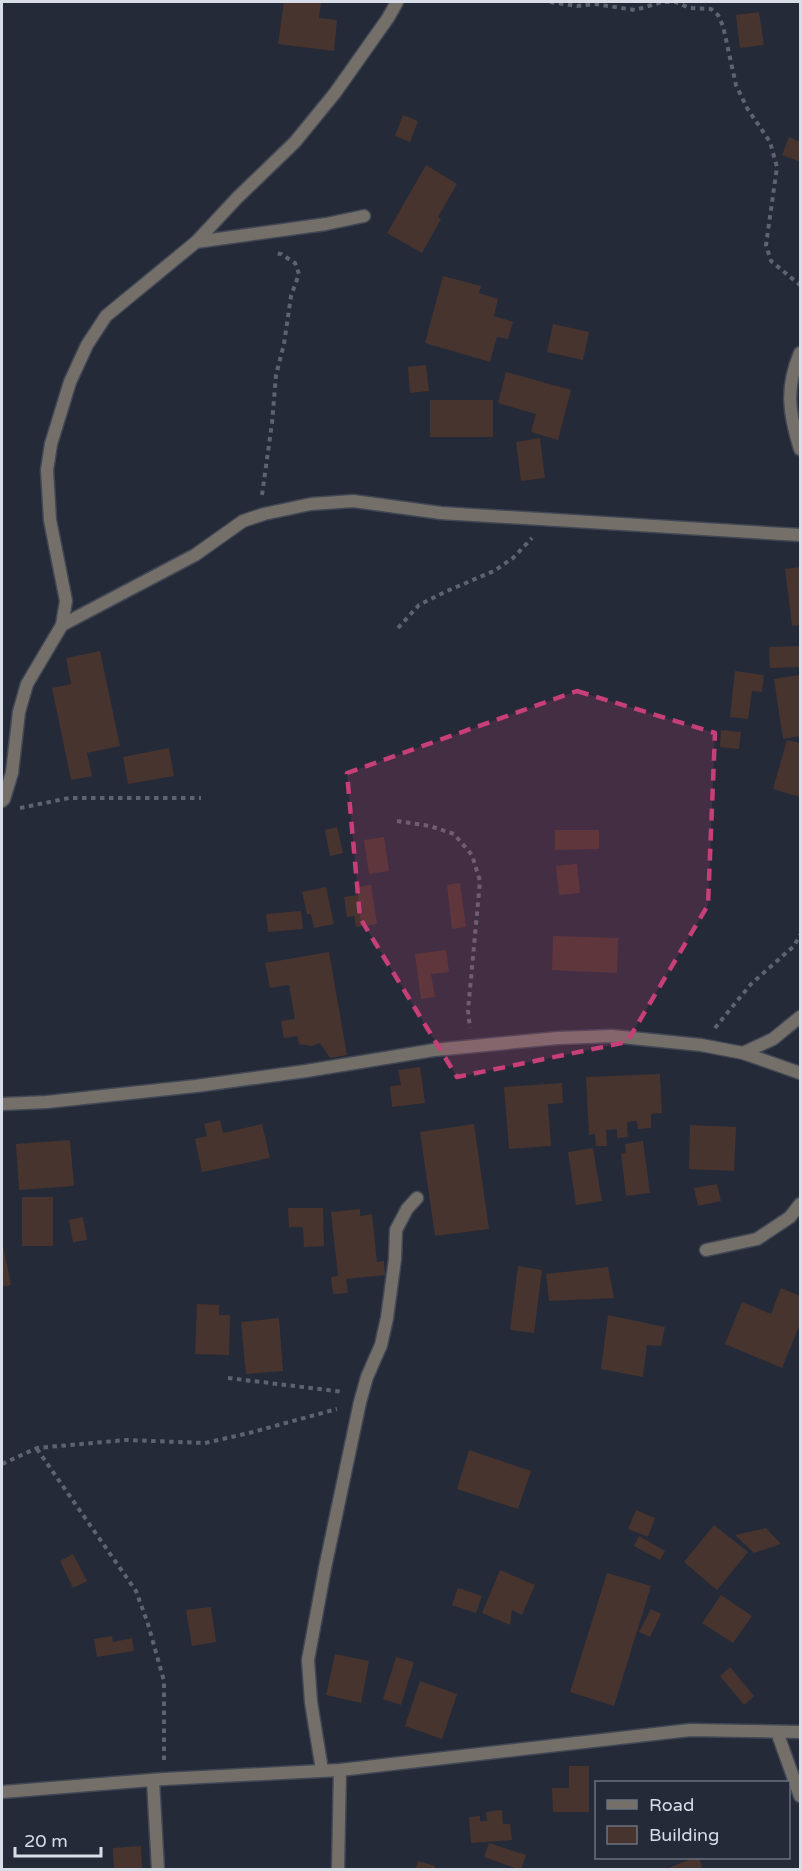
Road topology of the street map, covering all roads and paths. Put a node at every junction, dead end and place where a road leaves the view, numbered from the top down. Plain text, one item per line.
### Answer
1 (397, 2) edge
2 (550, 2) edge
3 (364, 216) dead end
4 (196, 242) junction
5 (271, 252) dead end
6 (801, 285) edge
7 (801, 353) edge
8 (801, 449) edge
9 (264, 514) junction
10 (545, 520) junction
11 (801, 535) edge
12 (62, 625) junction
13 (398, 628) dead end
14 (201, 798) dead end
15 (6, 805) edge
16 (397, 821) dead end
17 (801, 935) edge
18 (801, 1017) edge
19 (701, 1045) junction
20 (473, 1047) junction
21 (742, 1053) junction
22 (801, 1073) edge
23 (2, 1104) edge
24 (417, 1198) dead end
25 (801, 1204) edge
26 (706, 1250) dead end
27 (228, 1378) dead end
28 (361, 1398) junction
29 (37, 1448) junction
30 (2, 1464) edge
31 (777, 1732) junction
32 (801, 1732) edge
33 (322, 1770) junction
34 (340, 1770) junction
35 (159, 1780) junction
36 (2, 1792) edge
37 (801, 1796) edge
38 (158, 1869) edge
39 (338, 1869) edge

1 - 4 street
2 - 6 path
3 - 4 street
4 - 12 street
5 - 9 path
7 - 8 street
9 - 10 street
9 - 12 street
10 - 11 street
10 - 13 path
12 - 15 street
14 - 15 path
16 - 20 path
17 - 19 path
18 - 21 street
19 - 20 street
19 - 21 street
20 - 23 street
21 - 22 street
24 - 28 street
25 - 26 street
27 - 28 path
28 - 29 path
28 - 33 street
29 - 30 path
29 - 35 path
31 - 32 street
31 - 34 street
31 - 37 street
33 - 34 street
33 - 35 street
34 - 39 street
35 - 36 street
35 - 38 street

